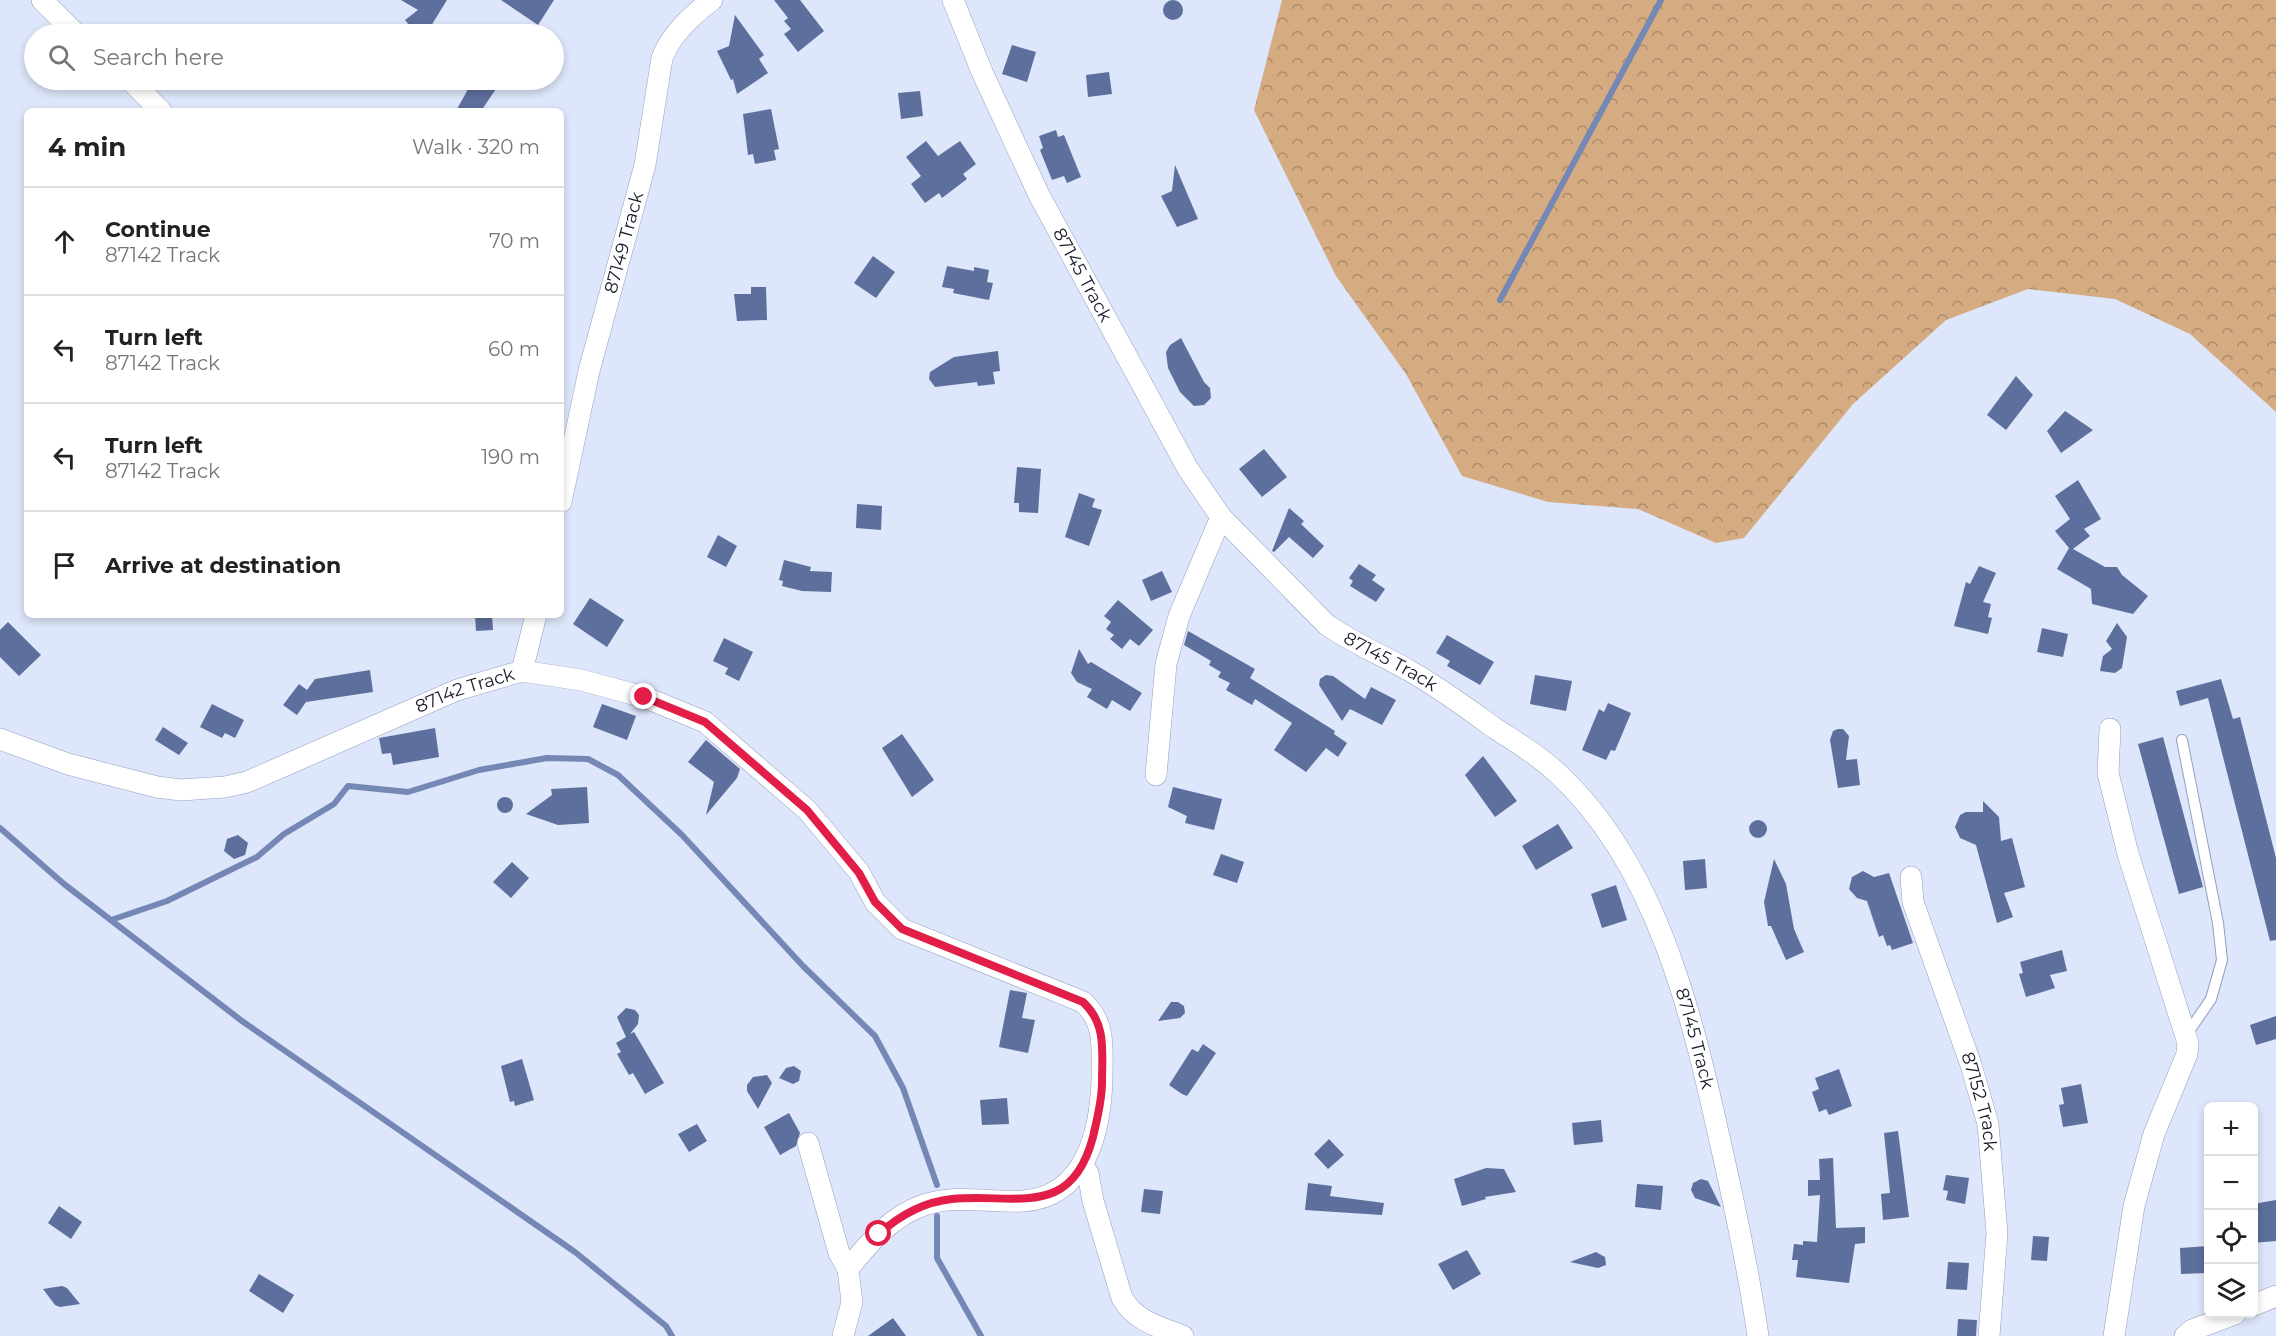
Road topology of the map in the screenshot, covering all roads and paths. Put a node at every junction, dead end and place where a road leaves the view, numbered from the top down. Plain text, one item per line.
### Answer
1 (42, 0) edge
2 (712, 0) edge
3 (953, 0) edge
4 (66, 24) edge
5 (140, 90) edge
6 (158, 108) edge
7 (564, 488) edge
8 (1221, 517) junction
9 (535, 618) edge
10 (522, 671) junction
11 (2110, 729) dead end
12 (0, 739) edge
13 (2182, 740) dead end
14 (1156, 776) dead end
15 (1911, 877) dead end
16 (2187, 1034) junction
17 (808, 1143) dead end
18 (1083, 1166) junction
19 (848, 1269) junction
20 (2276, 1296) edge
21 (2258, 1303) edge
22 (2224, 1318) edge
23 (843, 1336) edge
24 (1183, 1336) edge
25 (1758, 1336) edge
26 (1989, 1336) edge
27 (2114, 1336) edge
28 (2185, 1336) edge

1 - 4 street
2 - 7 street, 87149 Track
3 - 8 street, 87145 Track
5 - 6 street
8 - 14 street
8 - 25 street, 87145 Track
9 - 10 street
10 - 12 street, 87142 Track
10 - 18 street, 87142 Track
11 - 16 street
13 - 16 lane
15 - 26 street, 87152 Track
16 - 27 street
17 - 19 street
18 - 19 street, 87142 Track
18 - 24 street
19 - 23 street
20 - 21 street
22 - 28 street

